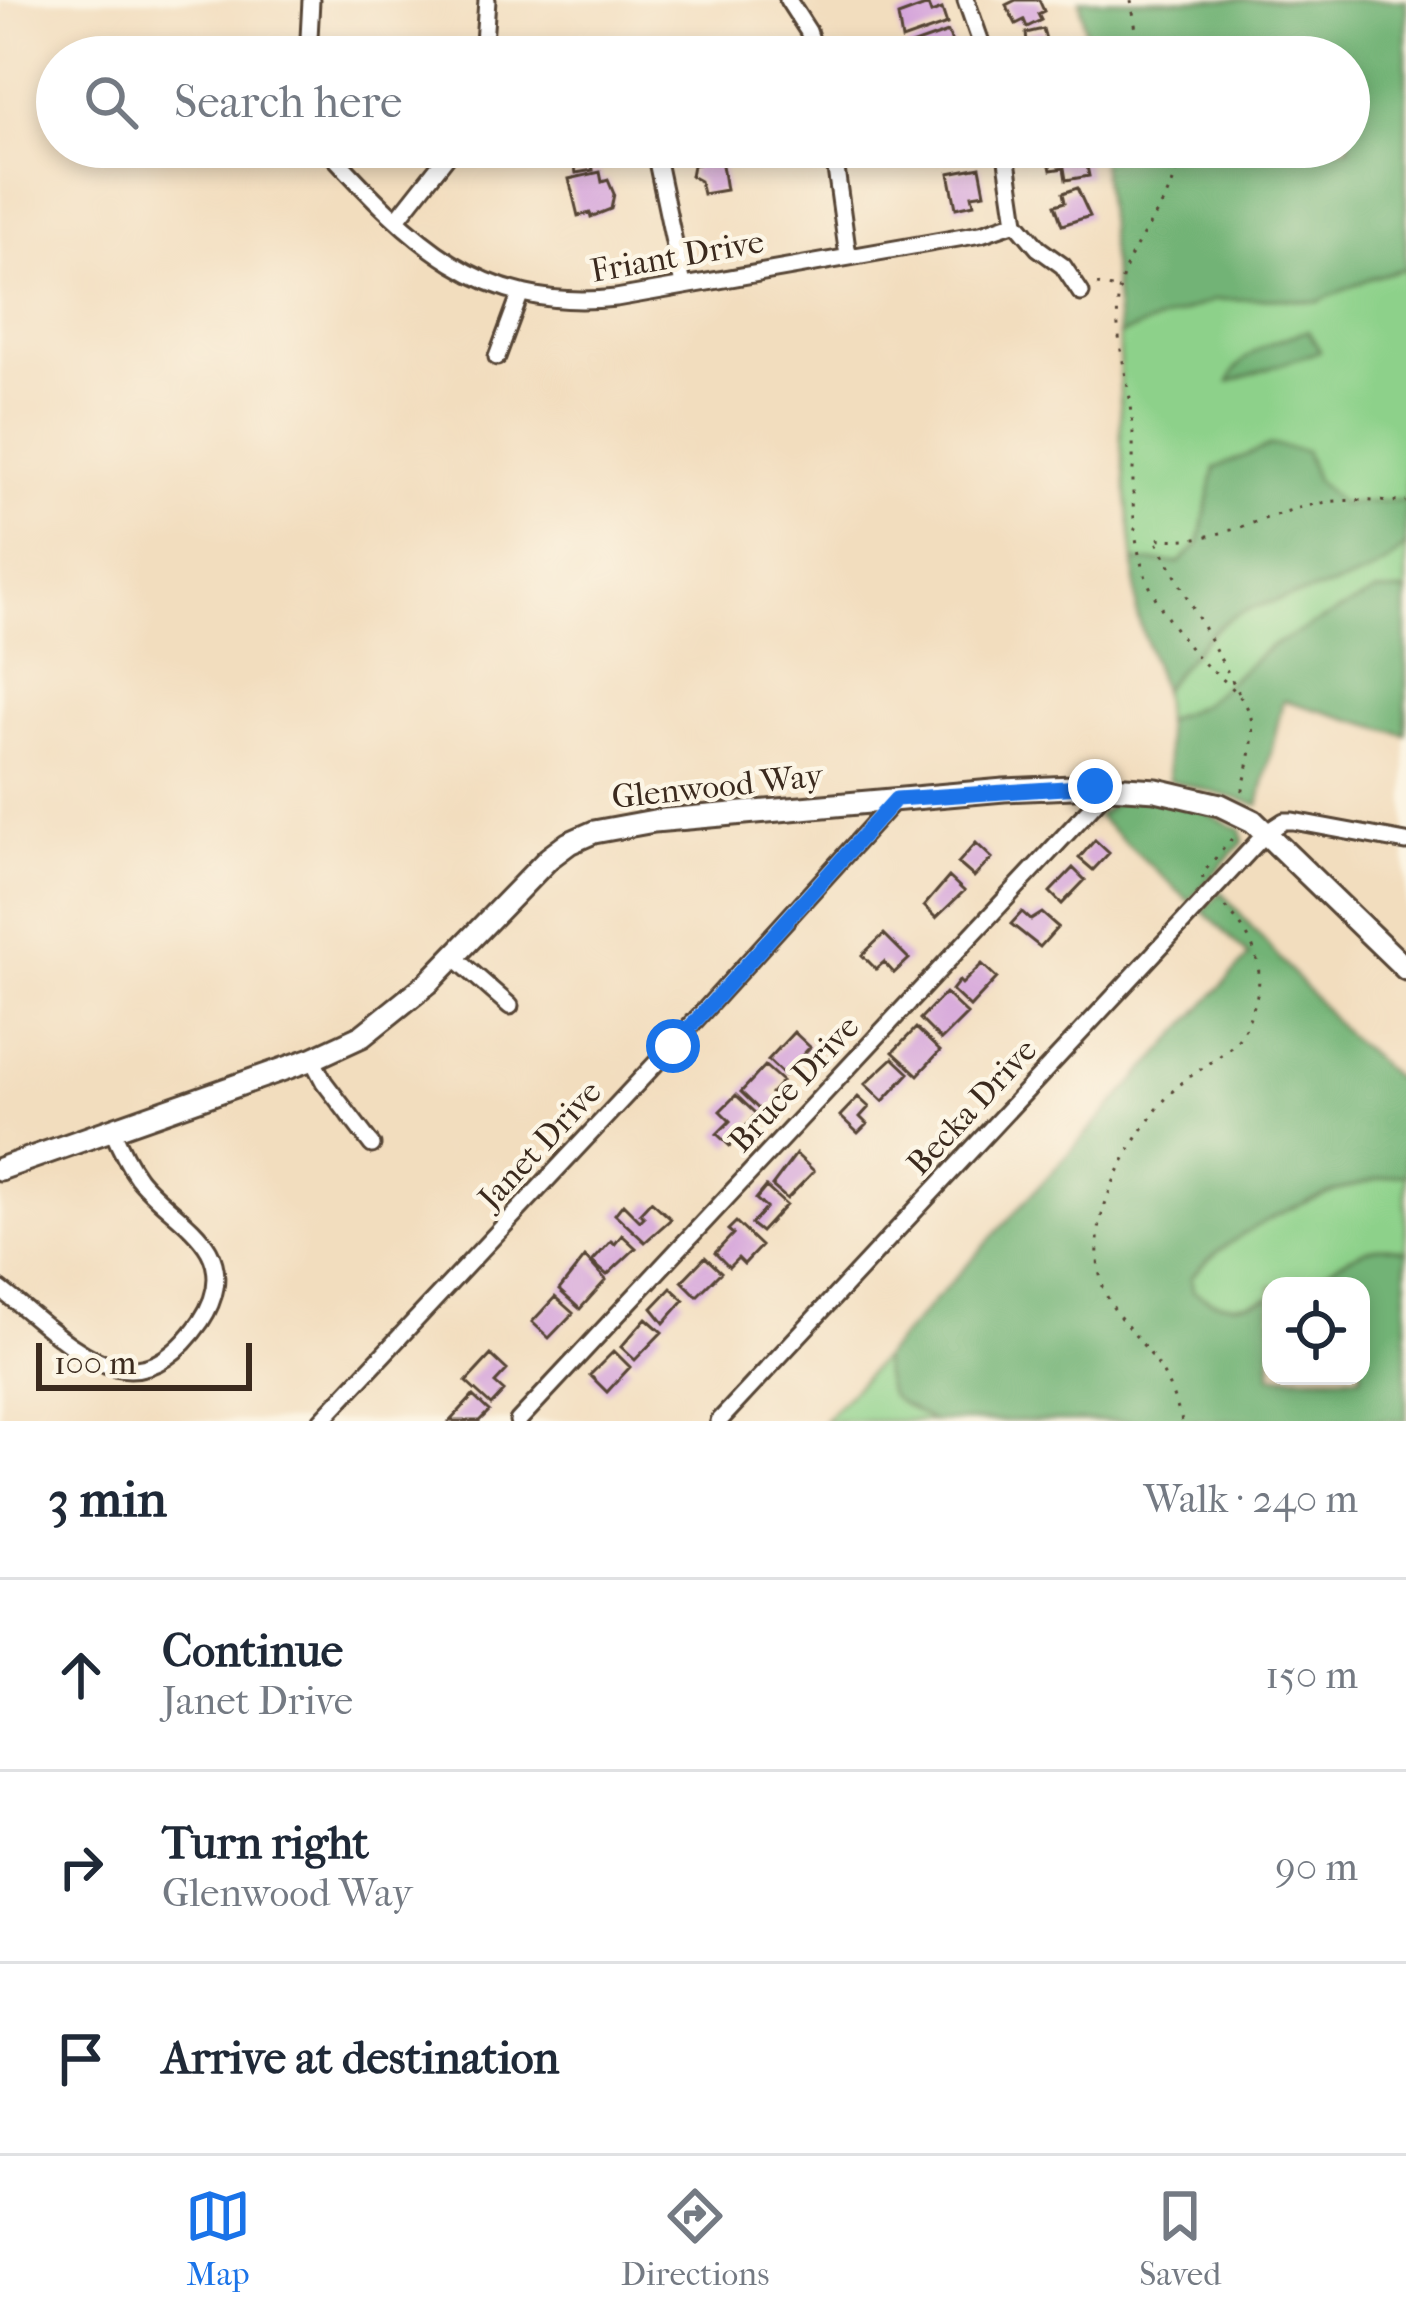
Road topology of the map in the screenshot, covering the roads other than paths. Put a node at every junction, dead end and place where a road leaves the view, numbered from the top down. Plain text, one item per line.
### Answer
1 (310, 0) edge
2 (487, 0) edge
3 (788, 0) edge
4 (966, 0) edge
5 (309, 36) edge
6 (484, 36) edge
7 (810, 36) edge
8 (979, 36) edge
9 (347, 168) edge
10 (437, 168) edge
11 (658, 168) edge
12 (835, 168) edge
13 (1008, 168) edge
14 (398, 218) junction
15 (1016, 222) junction
16 (848, 256) junction
17 (683, 285) junction
18 (1079, 290) road end
19 (520, 295) junction
20 (497, 357) dead end
21 (1112, 786) junction
22 (896, 799) junction
23 (1267, 832) junction
24 (1406, 842) edge
25 (453, 956) junction
26 (1406, 969) edge
27 (510, 1006) dead end
28 (312, 1059) junction
29 (112, 1130) junction
30 (372, 1145) dead end
31 (0, 1169) edge
32 (0, 1289) edge
33 (321, 1421) edge
34 (518, 1421) edge
35 (719, 1421) edge

1 - 5 street
2 - 6 street
3 - 7 street
4 - 8 street
9 - 14 street, Friant Drive
10 - 14 street
11 - 17 street
12 - 16 street
13 - 15 street
14 - 19 street, Friant Drive
15 - 16 street, Friant Drive
15 - 18 street
16 - 17 street, Friant Drive
17 - 19 street, Friant Drive
19 - 20 street
21 - 22 street, Glenwood Way
21 - 23 street, Glenwood Way
21 - 34 street, Bruce Drive
22 - 25 street, Glenwood Way
22 - 33 street, Janet Drive
23 - 24 street
23 - 26 street, Glenwood Way
23 - 35 street, Becka Drive
25 - 27 street
25 - 28 street, Glenwood Way
28 - 29 street, Glenwood Way
28 - 30 street
29 - 31 street, Glenwood Way
29 - 32 street

